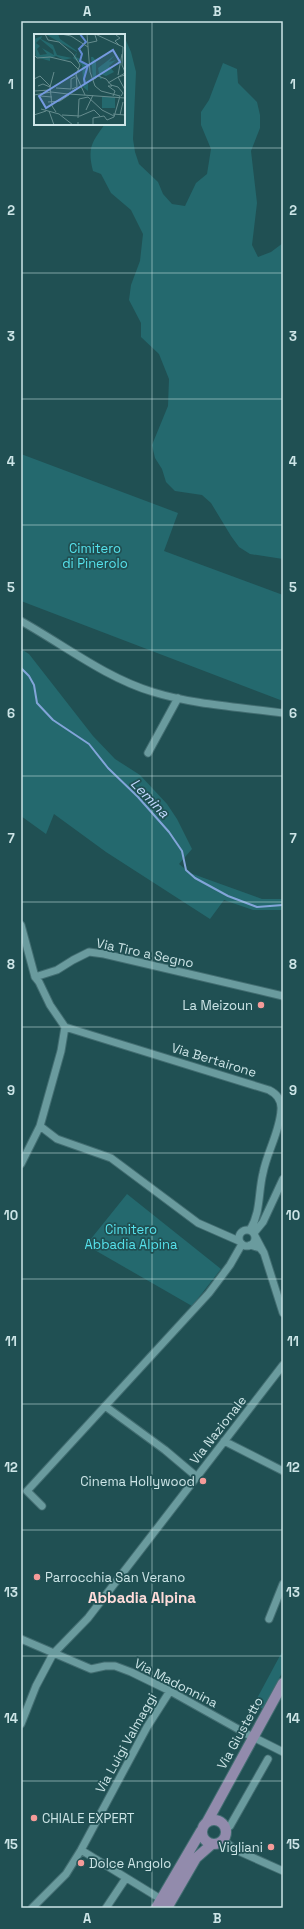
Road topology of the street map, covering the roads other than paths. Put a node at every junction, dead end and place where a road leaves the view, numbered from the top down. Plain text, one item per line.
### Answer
1 (21, 622) edge
2 (178, 698) junction
3 (283, 713) edge
4 (148, 753) dead end
5 (21, 925) edge
6 (34, 977) junction
7 (283, 996) edge
8 (65, 1026) junction
9 (40, 1126) junction
10 (21, 1164) edge
11 (283, 1179) edge
12 (253, 1233) junction
13 (241, 1243) junction
14 (250, 1245) junction
15 (264, 1253) junction
16 (283, 1313) edge
17 (283, 1365) edge
18 (104, 1406) junction
19 (224, 1442) junction
20 (283, 1471) edge
21 (197, 1477) junction
22 (42, 1506) dead end
23 (283, 1584) edge
24 (269, 1619) dead end
25 (21, 1639) edge
26 (53, 1654) junction
27 (283, 1682) edge
28 (170, 1691) junction
29 (21, 1724) edge
30 (253, 1737) junction
31 (283, 1752) edge
32 (268, 1759) dead end
33 (221, 1796) junction
34 (219, 1820) junction
35 (204, 1826) junction
36 (226, 1829) junction
37 (224, 1840) junction
38 (212, 1844) junction
39 (81, 1850) junction
40 (283, 1871) edge
41 (126, 1878) junction
42 (166, 1904) edge
43 (32, 1908) edge
44 (106, 1908) edge
45 (156, 1908) edge

1 - 2 street
2 - 3 street
2 - 4 street
5 - 6 street
6 - 7 street, Via Tiro a Segno
6 - 8 street
8 - 9 street
8 - 12 street, Via Bertairone
9 - 10 street
9 - 13 street
11 - 12 street
12 - 13 street
12 - 14 street
12 - 15 street
13 - 14 street
13 - 18 street
14 - 15 street
15 - 16 street
17 - 19 street, Via Nazionale
18 - 21 street
18 - 22 street
19 - 20 street
19 - 21 street, Via Nazionale
21 - 26 street, Via Nazionale
23 - 24 street
25 - 26 street, Via Madonnina
26 - 28 street, Via Madonnina
26 - 29 street, Via Nazionale
27 - 30 main road, Via Giustetto
28 - 30 street, Via Madonnina
28 - 39 street, Via Luigi Valmaggi
30 - 31 street, Via Madonnina
30 - 33 main road, Via Giustetto
32 - 36 street
33 - 34 main road, Via Giustetto
33 - 35 main road, Via Giustetto
34 - 35 main road
34 - 36 main road
35 - 38 main road
35 - 42 main road, Via Giustetto
36 - 37 main road
37 - 38 main road
37 - 40 street
38 - 42 main road, Via Giustetto
39 - 41 street
39 - 43 street, Via Luigi Valmaggi
41 - 42 street
41 - 44 street
42 - 45 main road, Via Giustetto

